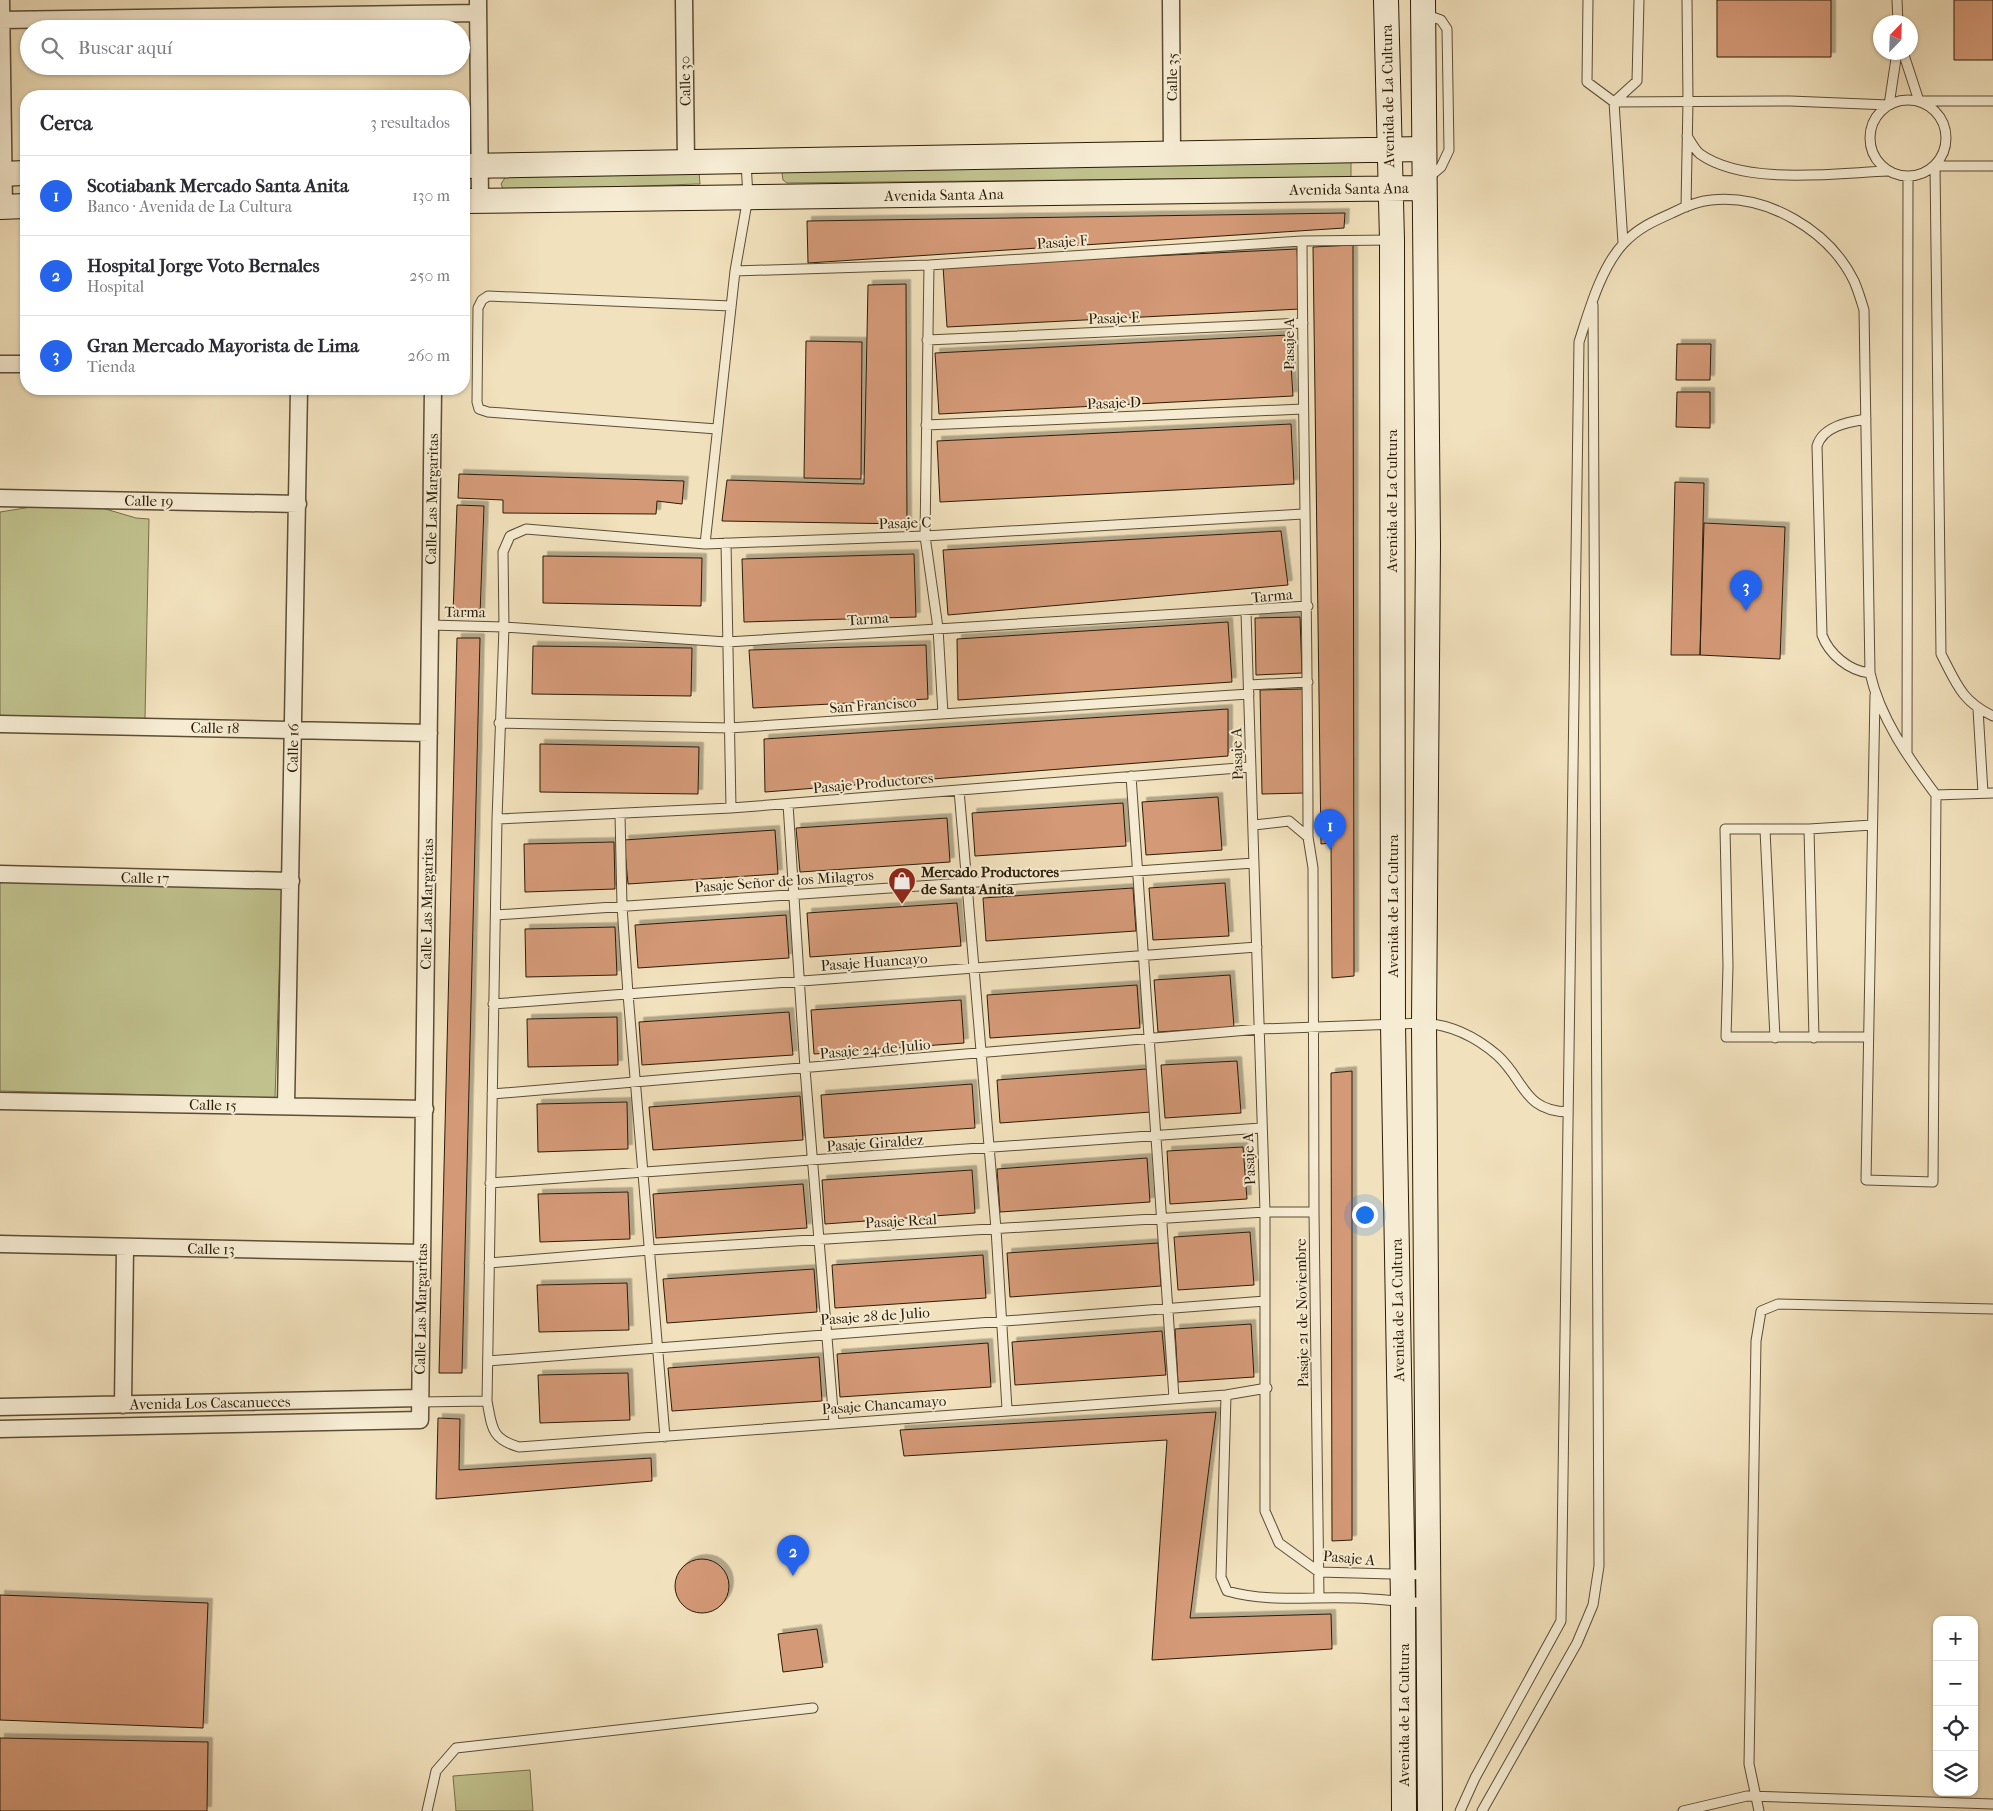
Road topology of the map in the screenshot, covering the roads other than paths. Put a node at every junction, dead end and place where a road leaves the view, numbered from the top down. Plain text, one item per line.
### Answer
1 (1, 0) edge
2 (684, 0) edge
3 (1171, 0) edge
4 (1386, 0) edge
5 (1588, 0) edge
6 (1639, 0) edge
7 (1687, 0) edge
8 (1897, 0) edge
9 (478, 6) edge
10 (1423, 7) edge
11 (323, 8) edge
12 (1898, 15) edge
13 (1, 20) edge
14 (1895, 60) edge
15 (1906, 60) edge
16 (1688, 101) junction
17 (1919, 101) junction
18 (1993, 101) edge
19 (1614, 102) junction
20 (1889, 104) junction
21 (1687, 136) junction
22 (1388, 149) junction
23 (1424, 149) junction
24 (1172, 154) junction
25 (746, 161) junction
26 (686, 162) junction
27 (472, 166) edge
28 (1935, 166) junction
29 (1993, 166) edge
30 (1888, 171) junction
31 (10, 174) edge
32 (1908, 177) junction
33 (1424, 184) junction
34 (1390, 189) junction
35 (748, 197) junction
36 (472, 201) edge
37 (10, 207) edge
38 (1686, 207) junction
39 (1392, 240) junction
40 (1302, 241) junction
41 (1623, 243) junction
42 (929, 265) junction
43 (735, 271) junction
44 (1593, 297) junction
45 (731, 306) junction
46 (1302, 323) junction
47 (927, 340) junction
48 (0, 364) edge
49 (20, 364) edge
50 (299, 395) edge
51 (433, 395) edge
52 (1303, 409) junction
53 (1866, 419) junction
54 (926, 425) junction
55 (718, 429) junction
56 (0, 498) edge
57 (298, 504) junction
58 (1304, 514) junction
59 (925, 536) junction
60 (726, 543) junction
61 (705, 544) junction
62 (1308, 606) junction
63 (1246, 612) junction
64 (430, 625) junction
65 (504, 627) junction
66 (938, 628) junction
67 (727, 642) junction
68 (1870, 674) junction
69 (1308, 682) junction
70 (1249, 690) junction
71 (1875, 692) junction
72 (1978, 710) junction
73 (943, 714) junction
74 (1993, 716) edge
75 (499, 723) junction
76 (0, 724) edge
77 (729, 728) junction
78 (293, 730) junction
79 (429, 732) junction
80 (1907, 753) junction
81 (1251, 767) junction
82 (1131, 776) junction
83 (959, 790) junction
84 (1983, 793) junction
85 (1993, 793) edge
86 (1936, 795) junction
87 (788, 804) junction
88 (731, 808) junction
89 (620, 814) junction
90 (497, 818) junction
91 (1254, 825) junction
92 (1872, 826) junction
93 (1809, 829) junction
94 (1765, 830) junction
95 (1308, 837) junction
96 (1254, 863) junction
97 (1136, 871) junction
98 (0, 874) edge
99 (291, 881) junction
100 (965, 883) junction
101 (794, 894) junction
102 (622, 906) junction
103 (496, 915) junction
104 (1257, 947) junction
105 (1142, 956) junction
106 (973, 969) junction
107 (799, 982) junction
108 (628, 994) junction
109 (493, 1004) junction
110 (1424, 1023) junction
111 (1393, 1025) junction
112 (1314, 1028) junction
113 (1260, 1029) junction
114 (1868, 1037) junction
115 (1775, 1038) junction
116 (1814, 1038) junction
117 (1149, 1039) junction
118 (980, 1054) junction
119 (804, 1068) junction
120 (636, 1083) junction
121 (492, 1094) junction
122 (0, 1101) edge
123 (286, 1106) junction
124 (425, 1109) junction
125 (1568, 1112) junction
126 (1261, 1128) junction
127 (1157, 1137) junction
128 (989, 1148) junction
129 (812, 1161) junction
130 (644, 1173) junction
131 (490, 1183) junction
132 (1265, 1212) junction
133 (1314, 1212) junction
134 (1163, 1219) junction
135 (996, 1229) junction
136 (818, 1240) junction
137 (0, 1244) edge
138 (125, 1247) junction
139 (650, 1250) junction
140 (422, 1253) junction
141 (489, 1264) junction
142 (1265, 1301) junction
143 (1168, 1307) junction
144 (1993, 1309) edge
145 (1002, 1321) junction
146 (826, 1334) junction
147 (657, 1346) junction
148 (488, 1361) junction
149 (1267, 1388) junction
150 (1226, 1395) junction
151 (1174, 1398) junction
152 (328, 1400) junction
153 (420, 1400) junction
154 (487, 1401) junction
155 (240, 1402) junction
156 (123, 1405) junction
157 (0, 1407) edge
158 (1007, 1409) junction
159 (420, 1420) joint
160 (328, 1422) junction
161 (834, 1423) junction
162 (242, 1424) junction
163 (0, 1429) edge
164 (665, 1437) junction
165 (1319, 1572) junction
166 (1429, 1575) junction
167 (1403, 1576) junction
168 (1318, 1598) junction
169 (1403, 1602) junction
170 (1429, 1603) junction
171 (812, 1708) dead end
172 (1757, 1796) junction
173 (1993, 1804) edge
174 (427, 1811) edge
175 (1404, 1811) edge
176 (1430, 1811) edge
177 (1460, 1811) edge
178 (1482, 1811) edge
179 (1683, 1811) edge
180 (1759, 1811) edge

1 - 13 street
2 - 26 street, Calle 30
3 - 24 street, Calle 35
4 - 22 main road, Avenida de La Cultura
5 - 19 lane
6 - 19 lane
7 - 16 lane
8 - 12 lane
9 - 11 street
9 - 27 street
10 - 23 main road, Avenida de La Cultura
10 - 33 lane
11 - 13 street
13 - 31 street
14 - 20 lane
15 - 17 lane
16 - 19 lane
16 - 20 lane
16 - 21 lane
17 - 18 lane
17 - 20 lane
17 - 28 lane
19 - 41 lane
20 - 30 lane
21 - 30 lane
21 - 38 lane
22 - 23 main road
22 - 24 main road
22 - 34 main road, Avenida de La Cultura
23 - 33 main road, Avenida de La Cultura
24 - 25 main road
25 - 26 main road
25 - 35 lane
26 - 27 main road
27 - 36 street
28 - 29 lane
28 - 32 lane
28 - 72 lane
30 - 32 lane
31 - 37 street
32 - 80 lane
33 - 34 main road, Avenida Santa Ana
33 - 110 main road, Avenida de La Cultura
34 - 35 main road, Avenida Santa Ana
34 - 39 main road, Avenida de La Cultura
35 - 36 main road, Avenida Santa Ana
35 - 43 lane
38 - 41 lane
38 - 53 lane
39 - 40 lane, Pasaje F
39 - 111 main road, Avenida de La Cultura
40 - 42 lane, Pasaje F
40 - 46 lane, Pasaje A
41 - 44 lane
42 - 43 lane, Pasaje F
42 - 47 lane
43 - 45 lane
44 - 125 lane
44 - 178 lane
45 - 55 lane
45 - 55 lane
46 - 47 lane, Pasaje E
46 - 52 lane, Pasaje A
47 - 54 lane
48 - 49 street
50 - 57 street, Calle 16
51 - 64 street, Calle Las Margaritas
52 - 54 lane, Pasaje D
52 - 58 lane, Pasaje A
53 - 68 lane
53 - 68 lane
54 - 59 lane
55 - 61 lane
56 - 57 street, Calle 19
57 - 78 street, Calle 16
58 - 59 lane, Pasaje C
58 - 62 lane, Pasaje A
59 - 60 lane, Pasaje C
59 - 66 lane
60 - 61 lane, Pasaje C
60 - 67 lane
61 - 65 lane, Pasaje C
62 - 63 lane, Tarma
62 - 69 lane, Pasaje A
63 - 66 lane, Tarma
63 - 70 lane, Pasaje A
64 - 65 lane, Tarma
64 - 79 street, Calle Las Margaritas
65 - 67 lane, Tarma
65 - 75 lane
66 - 67 lane, Tarma
66 - 73 lane
67 - 77 lane
68 - 71 lane
69 - 70 lane, San Francisco
69 - 95 lane, Pasaje A
70 - 73 lane, San Francisco
70 - 81 lane, Pasaje A
71 - 80 lane
71 - 92 lane
72 - 74 lane
72 - 84 lane
73 - 77 lane, San Francisco
75 - 77 lane, San Francisco
75 - 90 lane
76 - 78 street, Calle 18
77 - 88 lane
78 - 79 street, Calle 18
78 - 99 street, Calle 16
79 - 124 street, Calle Las Margaritas
80 - 86 lane
81 - 82 lane, Pasaje Productores
81 - 91 lane, Pasaje A
82 - 83 lane, Pasaje Productores
82 - 97 lane
83 - 87 lane, Pasaje Productores
83 - 100 lane
84 - 85 lane
84 - 86 lane
86 - 114 lane
87 - 88 lane, Pasaje Productores
87 - 101 lane
88 - 89 lane, Pasaje Productores
89 - 90 lane, Pasaje Productores
89 - 102 lane
90 - 103 lane
91 - 95 lane
91 - 96 lane, Pasaje A
92 - 93 lane
92 - 114 lane
93 - 94 lane
93 - 116 lane
94 - 115 lane
94 - 115 lane
95 - 112 lane, Pasaje A
96 - 97 lane, Pasaje Señor de los Milagros
96 - 104 lane, Pasaje A
97 - 100 lane, Pasaje Señor de los Milagros
97 - 105 lane
98 - 99 street, Calle 17
99 - 123 street, Calle 16
100 - 101 lane, Pasaje Señor de los Milagros
100 - 106 lane
101 - 102 lane, Pasaje Señor de los Milagros
101 - 107 lane
102 - 103 lane, Pasaje Señor de los Milagros
102 - 108 lane
103 - 109 lane
104 - 105 lane, Pasaje Huancayo
104 - 113 lane, Pasaje A
105 - 106 lane, Pasaje Huancayo
105 - 117 lane
106 - 107 lane, Pasaje Huancayo
106 - 118 lane
107 - 108 lane, Pasaje Huancayo
107 - 119 lane
108 - 109 lane, Pasaje Huancayo
108 - 120 lane
109 - 121 lane
110 - 111 lane, Pasaje 24 de Julio
110 - 125 lane, Pasaje 24 de Julio
110 - 166 main road, Avenida de La Cultura
111 - 112 lane, Pasaje 24 de Julio
111 - 167 main road, Avenida de La Cultura
112 - 113 lane, Pasaje 24 de Julio
112 - 133 lane, Pasaje 21 de Noviembre
113 - 117 lane, Pasaje 24 de Julio
113 - 126 lane, Pasaje A
114 - 116 lane
115 - 116 lane
117 - 118 lane, Pasaje 24 de Julio
117 - 127 lane
118 - 119 lane, Pasaje 24 de Julio
118 - 128 lane
119 - 120 lane, Pasaje 24 de Julio
119 - 129 lane
120 - 121 lane, Pasaje 24 de Julio
120 - 130 lane
121 - 131 lane
122 - 123 street, Calle 15
123 - 124 street, Calle 15
124 - 140 street, Calle Las Margaritas
125 - 177 lane
126 - 127 lane, Pasaje Giraldez
126 - 132 lane, Pasaje A
127 - 128 lane, Pasaje Giraldez
127 - 134 lane
128 - 129 lane, Pasaje Giraldez
128 - 135 lane
129 - 130 lane, Pasaje Giraldez
129 - 136 lane
130 - 131 lane, Pasaje Giraldez
130 - 139 lane
131 - 141 lane
132 - 133 lane, Pasaje Real
132 - 134 lane, Pasaje Real
132 - 142 lane, Pasaje A
133 - 165 lane, Pasaje 21 de Noviembre
134 - 135 lane, Pasaje Real
134 - 143 lane
135 - 136 lane, Pasaje Real
135 - 145 lane
136 - 139 lane, Pasaje Real
136 - 146 lane
137 - 138 street, Calle 13
138 - 140 street, Calle 13
138 - 156 street
139 - 141 lane, Pasaje Real
139 - 147 lane
140 - 153 street, Calle Las Margaritas
141 - 148 lane
142 - 143 lane, Pasaje 28 de Julio
142 - 149 lane, Pasaje A
143 - 145 lane, Pasaje 28 de Julio
143 - 151 lane
144 - 172 lane
145 - 146 lane, Pasaje 28 de Julio
145 - 158 lane
146 - 147 lane, Pasaje 28 de Julio
146 - 161 lane
147 - 148 lane, Pasaje 28 de Julio
147 - 164 lane
148 - 154 lane
149 - 150 lane, Pasaje Chancamayo
149 - 165 lane, Pasaje A
150 - 151 lane, Pasaje Chancamayo
150 - 168 lane
151 - 158 lane, Pasaje Chancamayo
152 - 153 street, Avenida Los Cascanueces
152 - 155 street, Avenida Los Cascanueces
152 - 160 street
153 - 154 lane
153 - 159 street, Calle Las Margaritas
154 - 164 lane, Pasaje Chancamayo
155 - 156 street, Avenida Los Cascanueces
155 - 162 street
156 - 157 street, Avenida Los Cascanueces
158 - 161 lane, Pasaje Chancamayo
159 - 160 street, Avenida Los Cascanueces
160 - 162 street, Avenida Los Cascanueces
161 - 164 lane, Pasaje Chancamayo
162 - 163 street, Avenida Los Cascanueces
165 - 167 lane, Pasaje A
165 - 168 lane, Pasaje 21 de Noviembre
166 - 167 lane, Pasaje A
166 - 170 main road, Avenida de La Cultura
167 - 169 main road, Avenida de La Cultura
168 - 169 lane
169 - 170 lane
169 - 175 main road, Avenida de La Cultura
170 - 176 main road, Avenida de La Cultura
171 - 174 lane
172 - 173 lane
172 - 179 lane
172 - 180 lane

